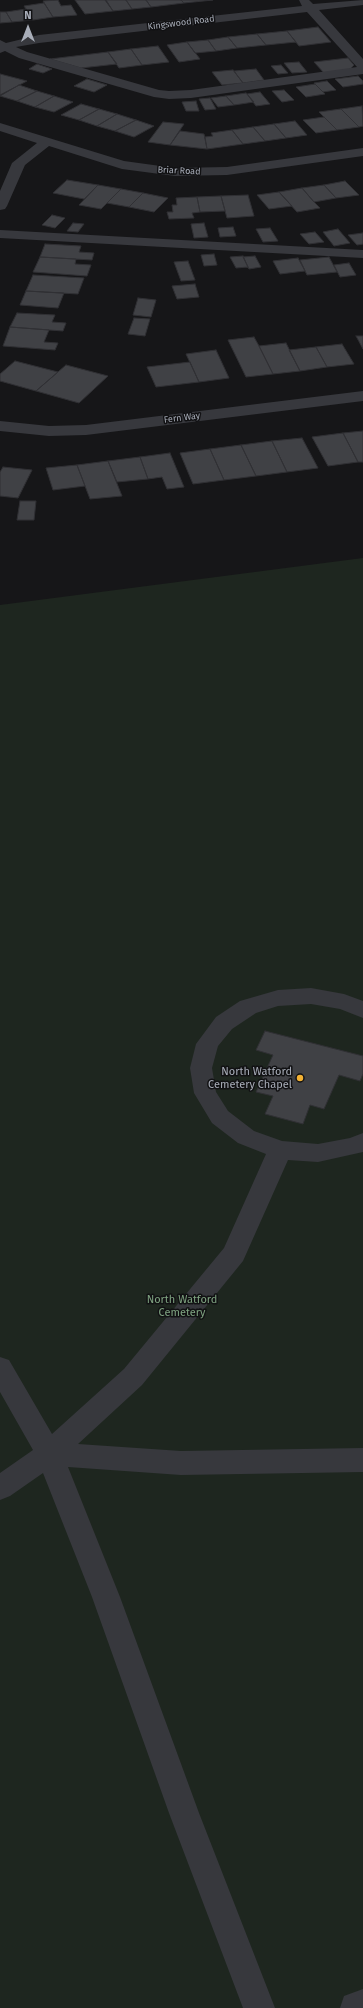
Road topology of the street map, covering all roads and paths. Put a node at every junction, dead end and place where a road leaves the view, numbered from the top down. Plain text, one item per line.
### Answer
1 (363, 2) edge
2 (307, 4) edge
3 (1, 47) edge
4 (363, 66) edge
5 (363, 70) edge
6 (0, 127) edge
7 (46, 142) junction
8 (363, 152) edge
9 (0, 206) edge
10 (0, 234) edge
11 (363, 254) edge
12 (363, 396) edge
13 (0, 426) edge
14 (363, 1010) edge
15 (363, 1142) edge
16 (280, 1150) junction
17 (0, 1368) edge
18 (49, 1454) junction
19 (363, 1460) edge
20 (0, 1488) edge
21 (363, 2005) edge
22 (259, 2008) edge
23 (356, 2008) edge

1 - 2 street, Kingswood Road
2 - 3 street, Kingswood Road
2 - 4 street
3 - 5 street
6 - 7 street, Briar Road
7 - 8 street, Briar Road
7 - 9 street
10 - 11 street
12 - 13 street, Fern Way
14 - 16 street
15 - 16 street
16 - 18 street
17 - 18 street
18 - 19 street
18 - 20 street
18 - 22 street
21 - 23 street

